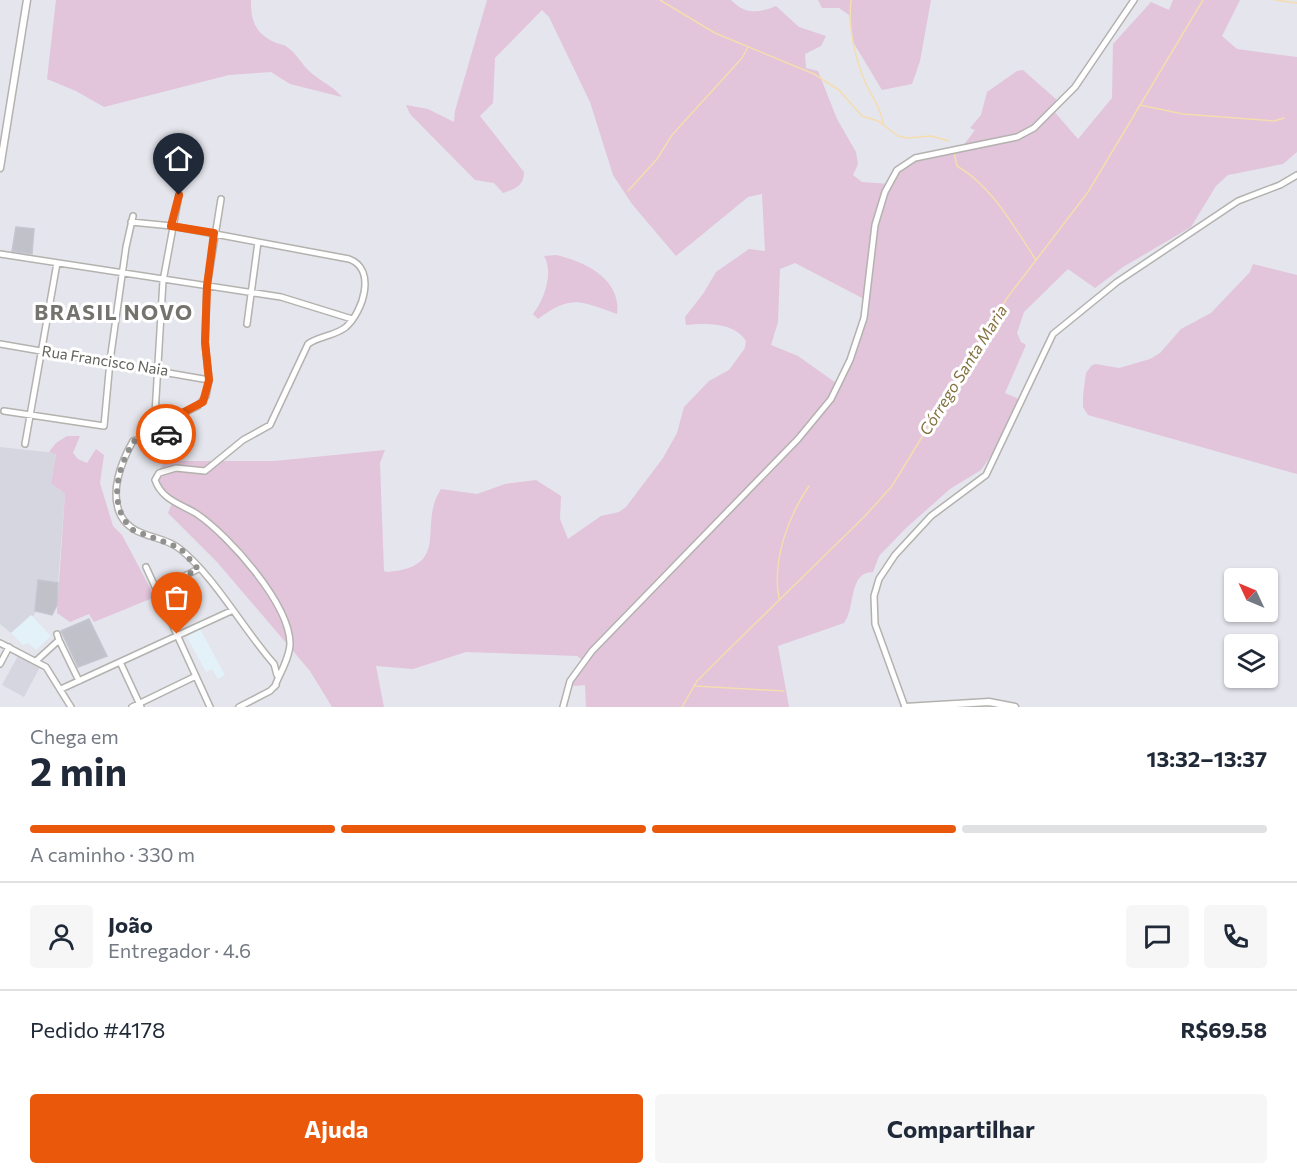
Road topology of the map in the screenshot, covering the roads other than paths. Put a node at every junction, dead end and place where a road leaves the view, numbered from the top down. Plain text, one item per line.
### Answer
1 (27, 0) edge
2 (1134, 0) edge
3 (0, 168) edge
4 (1297, 175) edge
5 (179, 195) dead end
6 (222, 199) dead end
7 (171, 226) junction
8 (214, 233) junction
9 (258, 242) junction
10 (0, 255) edge
11 (57, 263) junction
12 (124, 273) junction
13 (163, 281) junction
14 (207, 286) junction
15 (253, 293) junction
16 (352, 319) junction
17 (247, 324) dead end
18 (0, 344) edge
19 (43, 351) junction
20 (110, 362) junction
21 (156, 369) junction
22 (209, 380) junction
23 (4, 411) dead end
24 (31, 414) junction
25 (155, 414) dead end
26 (25, 444) dead end
27 (146, 567) dead end
28 (198, 569) junction
29 (158, 590) junction
30 (231, 610) junction
31 (177, 634) junction
32 (0, 643) edge
33 (9, 647) junction
34 (36, 661) junction
35 (120, 662) junction
36 (0, 664) edge
37 (196, 676) junction
38 (79, 681) junction
39 (275, 686) junction
40 (61, 689) junction
41 (140, 705) edge
42 (71, 707) edge
43 (132, 707) edge
44 (210, 707) edge
45 (239, 707) edge
46 (563, 707) edge
47 (905, 707) edge
48 (1015, 707) edge

1 - 3 street
2 - 46 street
4 - 47 street
5 - 7 street
6 - 8 street
7 - 8 street
7 - 12 street
7 - 13 street
8 - 9 street
8 - 14 street
9 - 15 street
9 - 16 street
10 - 11 street
11 - 12 street
11 - 19 street
12 - 13 street
12 - 20 street
13 - 14 street
13 - 21 street
14 - 15 street
14 - 22 street
15 - 16 street
15 - 17 street
16 - 39 street
18 - 19 street, Rua Francisco Naia
19 - 20 street, Rua Francisco Naia
19 - 24 street
20 - 21 street, Rua Francisco Naia
20 - 24 street
21 - 22 street, Rua Francisco Naia
21 - 25 street
22 - 28 street
23 - 24 street
24 - 26 street
27 - 29 street
28 - 29 street
28 - 30 street
29 - 31 street
30 - 31 street
30 - 39 street
31 - 35 street
31 - 37 street
32 - 33 street
33 - 34 street
33 - 36 street
34 - 38 street
34 - 40 street
35 - 38 street
35 - 41 street
37 - 41 street
37 - 44 street
38 - 40 street
39 - 45 street
40 - 42 street
41 - 43 street
47 - 48 street

